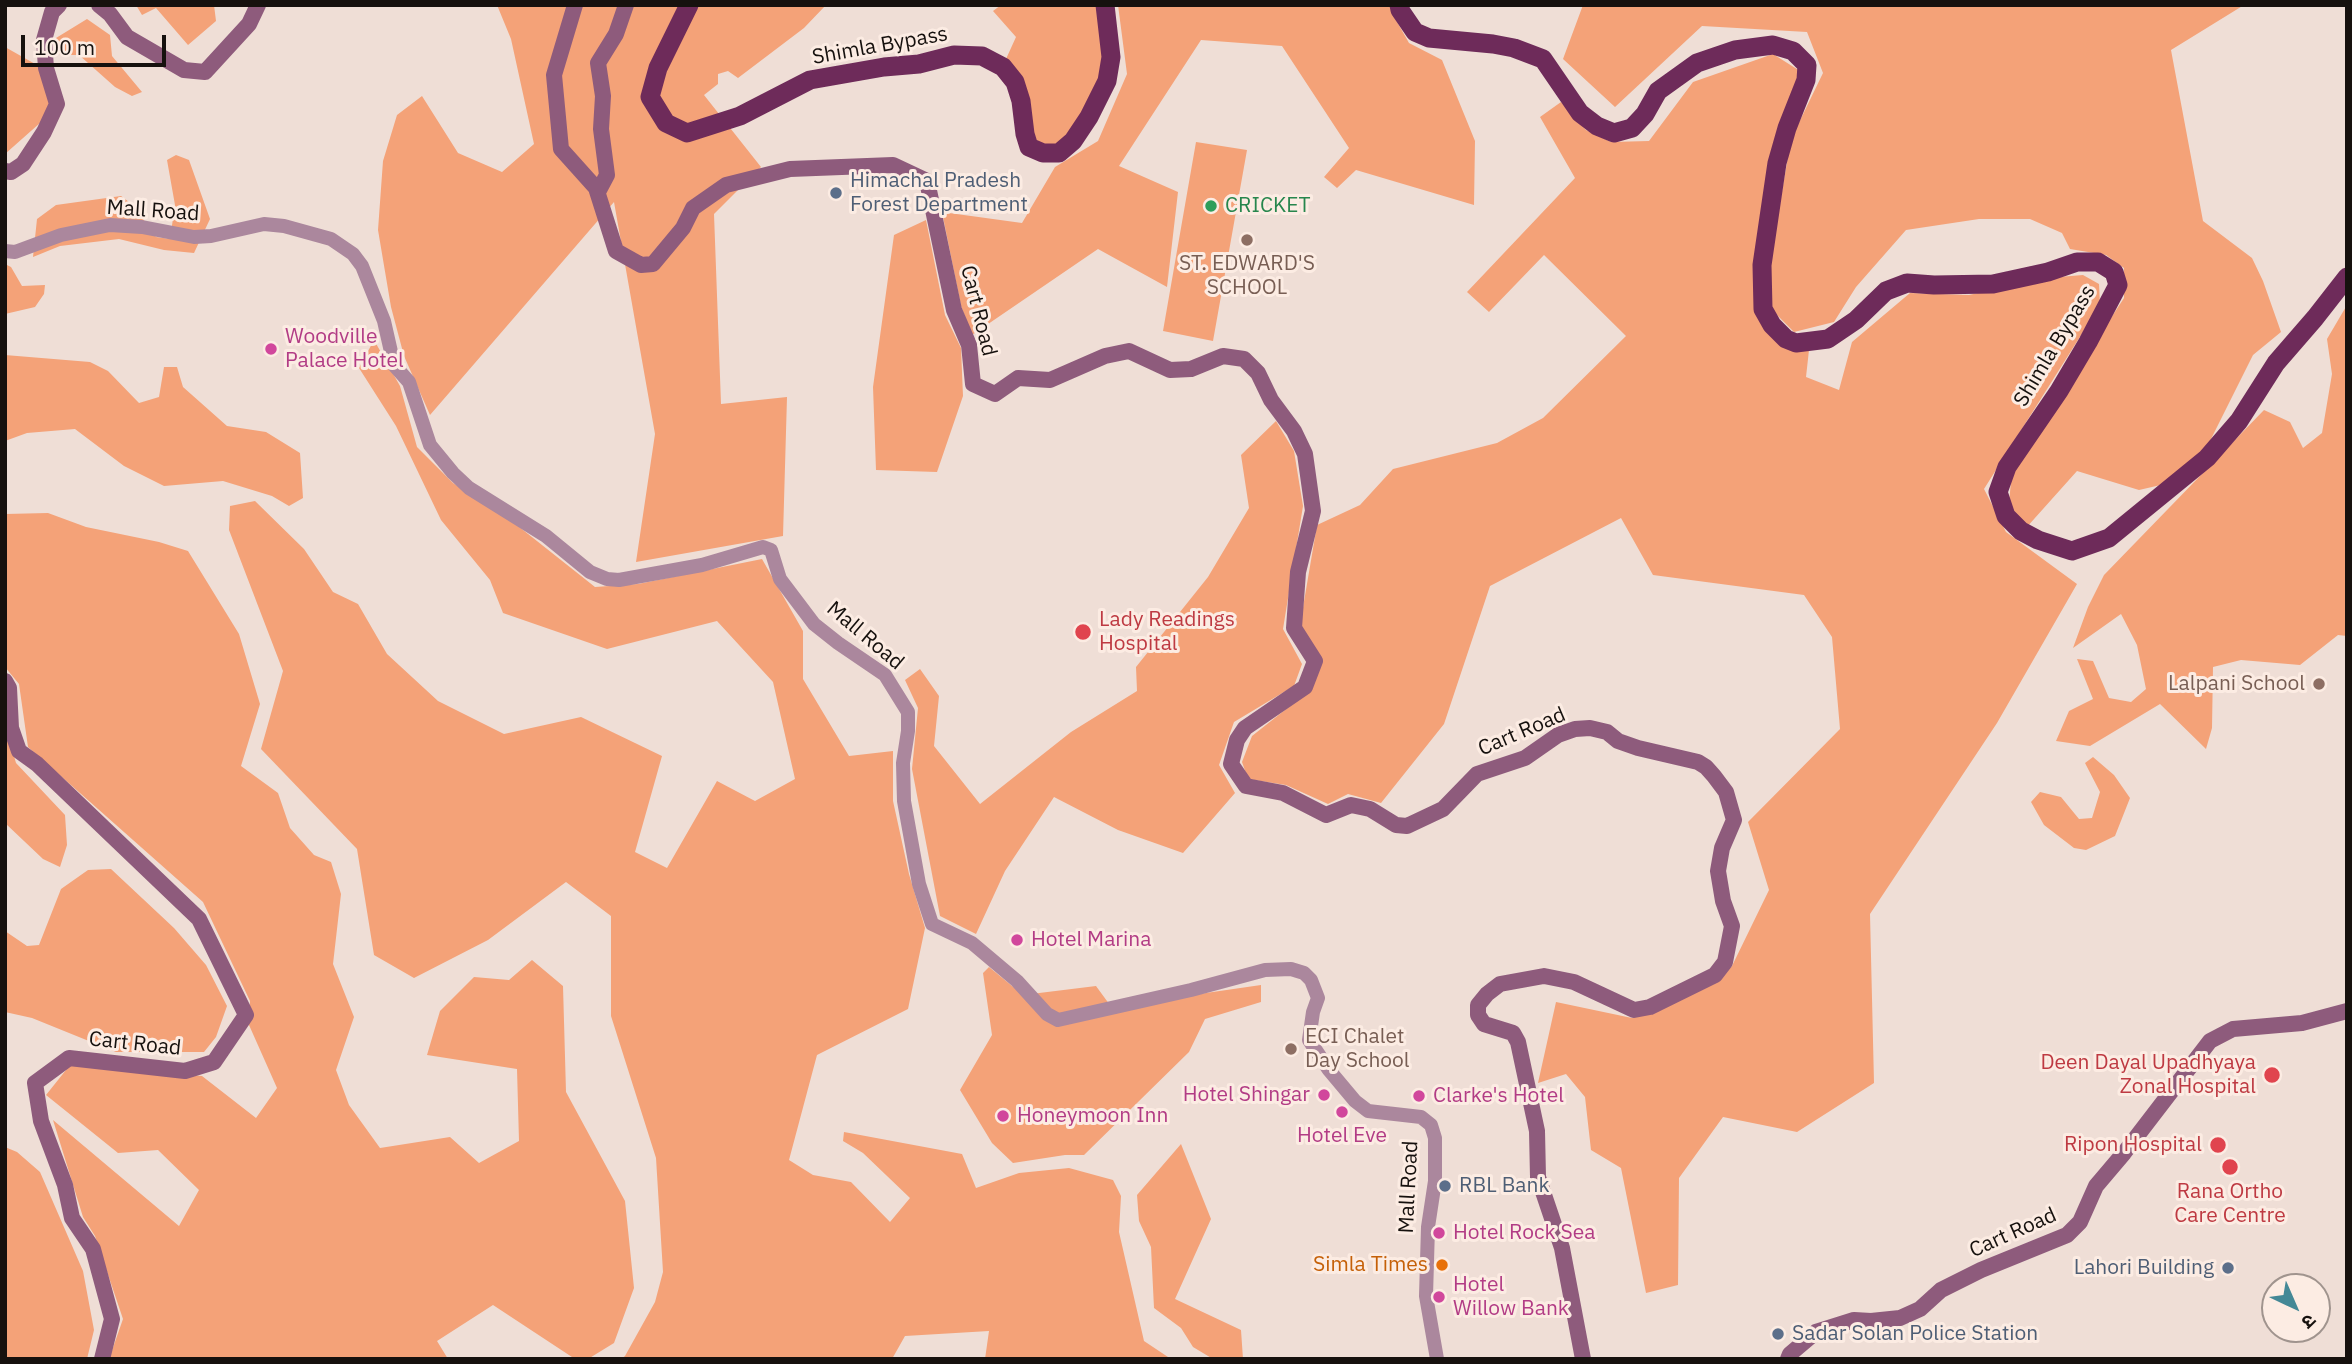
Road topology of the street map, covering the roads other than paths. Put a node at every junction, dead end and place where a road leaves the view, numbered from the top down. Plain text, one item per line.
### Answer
1 (59, 5) edge
2 (99, 5) edge
3 (258, 5) edge
4 (575, 5) edge
5 (626, 5) edge
6 (689, 5) edge
7 (1105, 5) edge
8 (1399, 5) edge
9 (5, 171) edge
10 (598, 192) junction
11 (5, 251) edge
12 (2347, 277) edge
13 (5, 681) edge
14 (2347, 1011) edge
15 (102, 1359) edge
16 (1437, 1359) edge
17 (1583, 1359) edge
18 (1788, 1359) edge

1 - 9 main road
2 - 3 main road
4 - 10 main road, Cart Road
5 - 10 main road, Cart Road
6 - 7 highway, Shimla Bypass
8 - 12 highway, Shimla Bypass
10 - 17 main road, Cart Road
11 - 16 street, Mall Road
13 - 15 main road, Cart Road
14 - 18 main road, Cart Road

